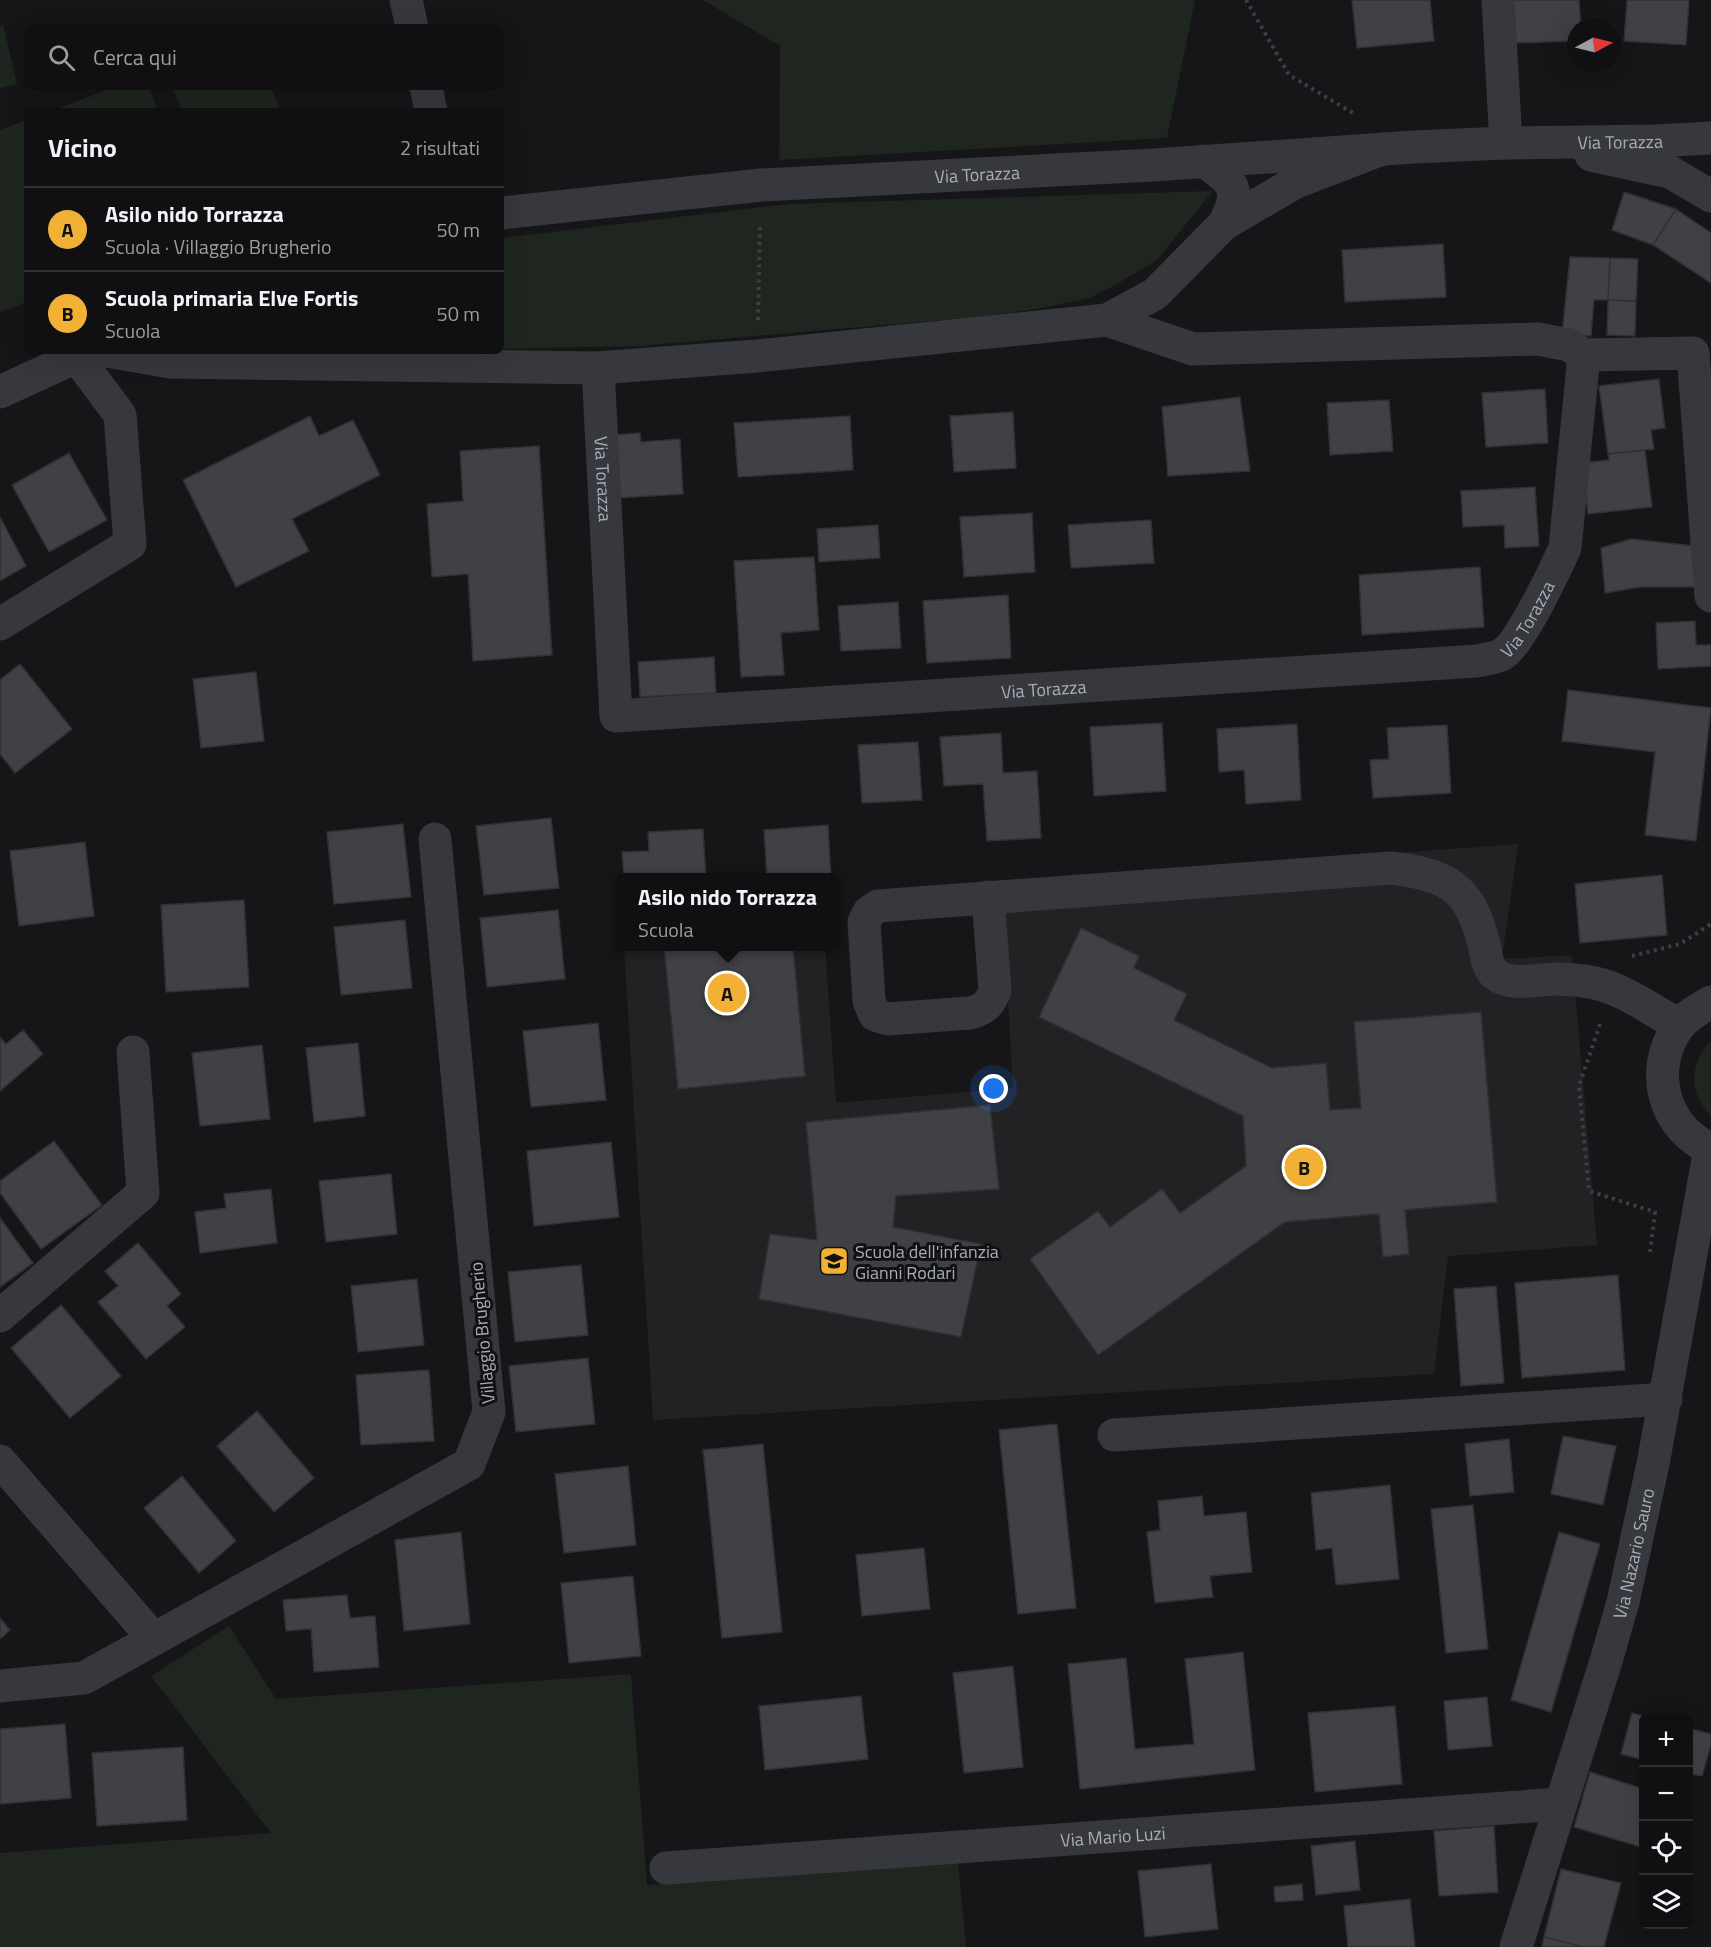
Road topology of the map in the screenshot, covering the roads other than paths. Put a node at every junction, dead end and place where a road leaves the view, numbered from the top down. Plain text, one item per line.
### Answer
1 (406, 0) edge
2 (1497, 0) edge
3 (411, 24) edge
4 (427, 90) edge
5 (430, 108) edge
6 (1711, 138) edge
7 (1518, 143) junction
8 (1382, 149) junction
9 (1204, 161) junction
10 (1711, 196) edge
11 (504, 213) edge
12 (1224, 224) junction
13 (1107, 320) junction
14 (1576, 350) junction
15 (88, 354) edge
16 (90, 354) edge
17 (99, 354) edge
18 (240, 357) edge
19 (598, 368) junction
20 (0, 392) edge
21 (1711, 597) edge
22 (0, 624) edge
23 (435, 839) dead end
24 (988, 897) junction
25 (1711, 1002) edge
26 (1679, 1026) junction
27 (133, 1052) dead end
28 (1711, 1149) edge
29 (0, 1316) edge
30 (1666, 1399) junction
31 (1114, 1435) dead end
32 (0, 1461) edge
33 (154, 1639) junction
34 (0, 1686) edge
35 (1561, 1804) junction
36 (666, 1868) dead end
37 (1516, 1947) edge

1 - 3 street
2 - 7 street
4 - 5 street
6 - 7 street, Via Torazza
7 - 8 street, Via Torazza
7 - 10 street, Via Torazza
8 - 9 street, Via Torazza
8 - 12 street, Via Torazza
9 - 11 street, Via Torazza
9 - 12 street, Via Torazza
12 - 13 street, Via Torazza
13 - 14 street, Via Torazza
13 - 19 street, Via Torazza
14 - 19 street, Via Torazza
14 - 21 street
15 - 20 street
16 - 22 street
17 - 18 street, Via Torazza
18 - 19 street, Via Torazza
23 - 33 street, Villaggio Brugherio
24 - 24 street
24 - 26 street
25 - 26 street
26 - 28 street
27 - 29 street
28 - 30 street, Via Nazario Sauro
30 - 31 street
30 - 35 street, Via Nazario Sauro
32 - 33 street
33 - 34 street, Villaggio Brugherio
35 - 36 street, Via Mario Luzi
35 - 37 street, Via Nazario Sauro

